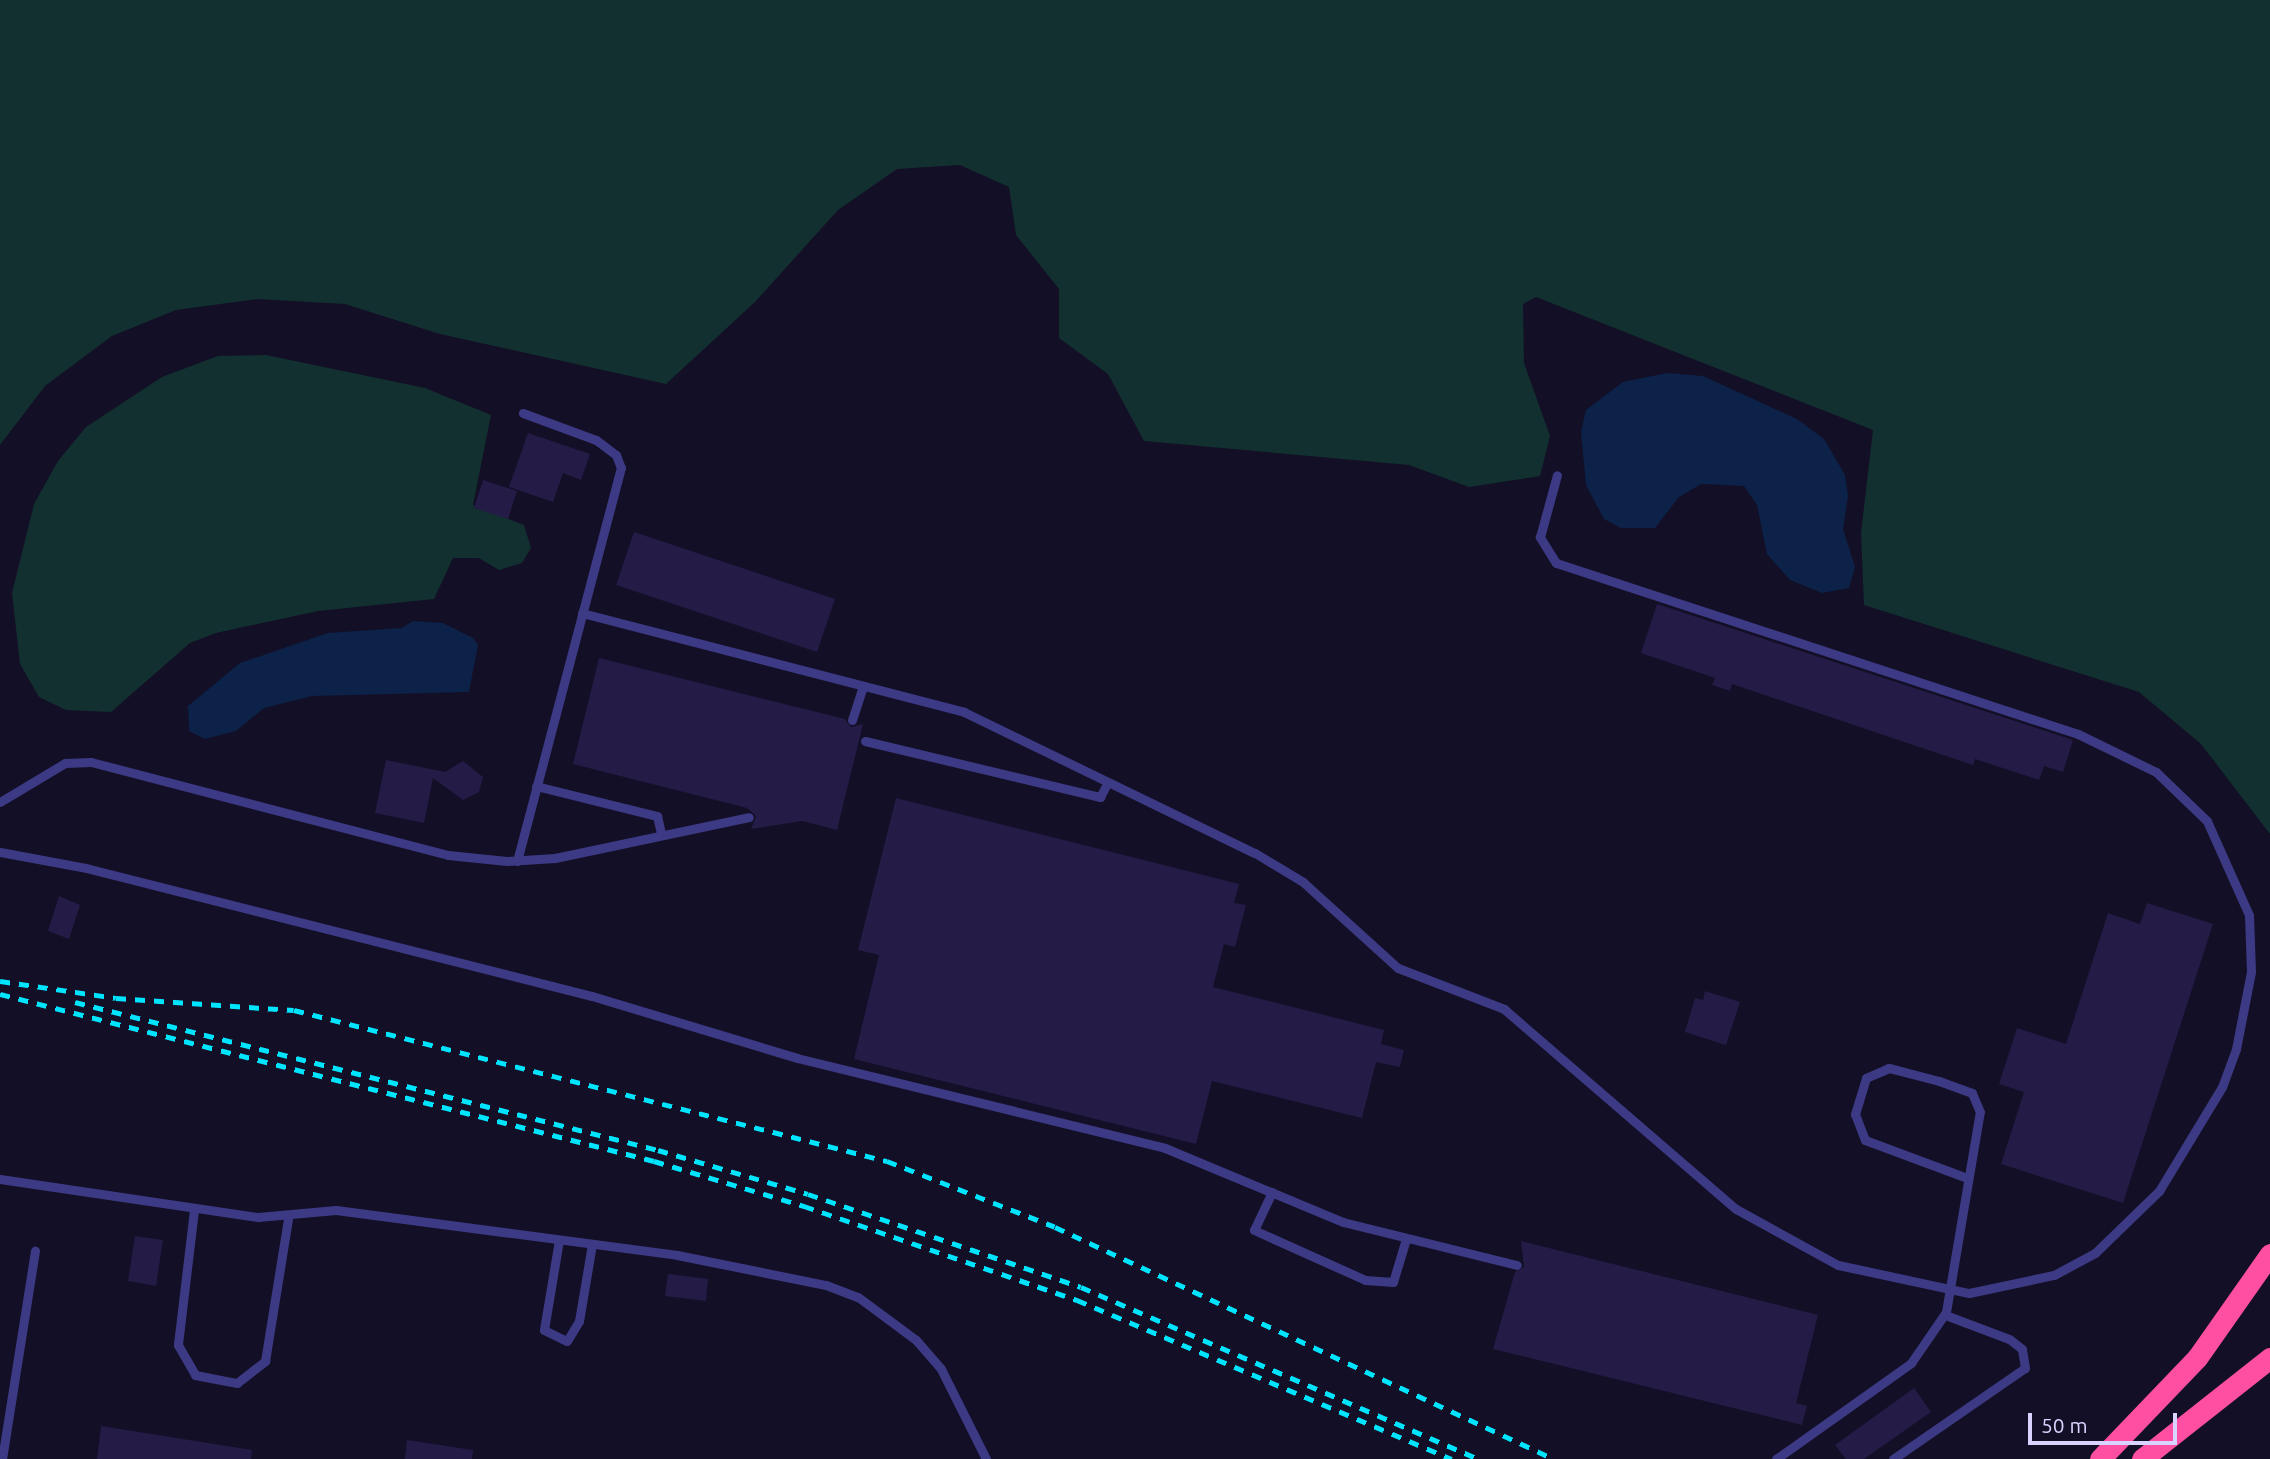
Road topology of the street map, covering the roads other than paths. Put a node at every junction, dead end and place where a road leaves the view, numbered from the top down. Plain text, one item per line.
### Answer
1 (523, 413) dead end
2 (1557, 475) dead end
3 (583, 613) junction
4 (863, 685) junction
5 (852, 720) dead end
6 (865, 741) dead end
7 (1107, 784) junction
8 (536, 786) junction
9 (0, 802) edge
10 (749, 817) dead end
11 (661, 834) junction
12 (0, 852) edge
13 (517, 861) junction
14 (1967, 1178) junction
15 (0, 1179) edge
16 (1272, 1192) junction
17 (194, 1210) junction
18 (288, 1219) junction
19 (1406, 1239) junction
20 (559, 1240) junction
21 (592, 1244) junction
22 (35, 1251) dead end
23 (2270, 1254) edge
24 (1517, 1265) dead end
25 (1951, 1291) junction
26 (1945, 1315) junction
27 (2270, 1358) edge
28 (2, 1459) edge
29 (986, 1459) edge
30 (1776, 1459) edge
31 (1893, 1459) edge
32 (2100, 1459) edge
33 (2142, 1459) edge

1 - 3 lane
2 - 25 lane
3 - 4 lane
3 - 8 lane
4 - 5 lane
4 - 7 lane
6 - 7 lane
7 - 25 lane
8 - 11 lane
8 - 13 lane
9 - 13 lane
10 - 11 lane
11 - 13 lane
12 - 16 lane
14 - 14 lane
14 - 25 lane
15 - 17 lane
16 - 19 lane
16 - 19 lane
17 - 18 lane
17 - 18 lane
18 - 20 lane
19 - 24 lane
20 - 21 lane
20 - 21 lane
21 - 29 lane
22 - 28 lane
23 - 32 highway
25 - 26 lane
26 - 30 lane
26 - 31 lane
27 - 33 highway

